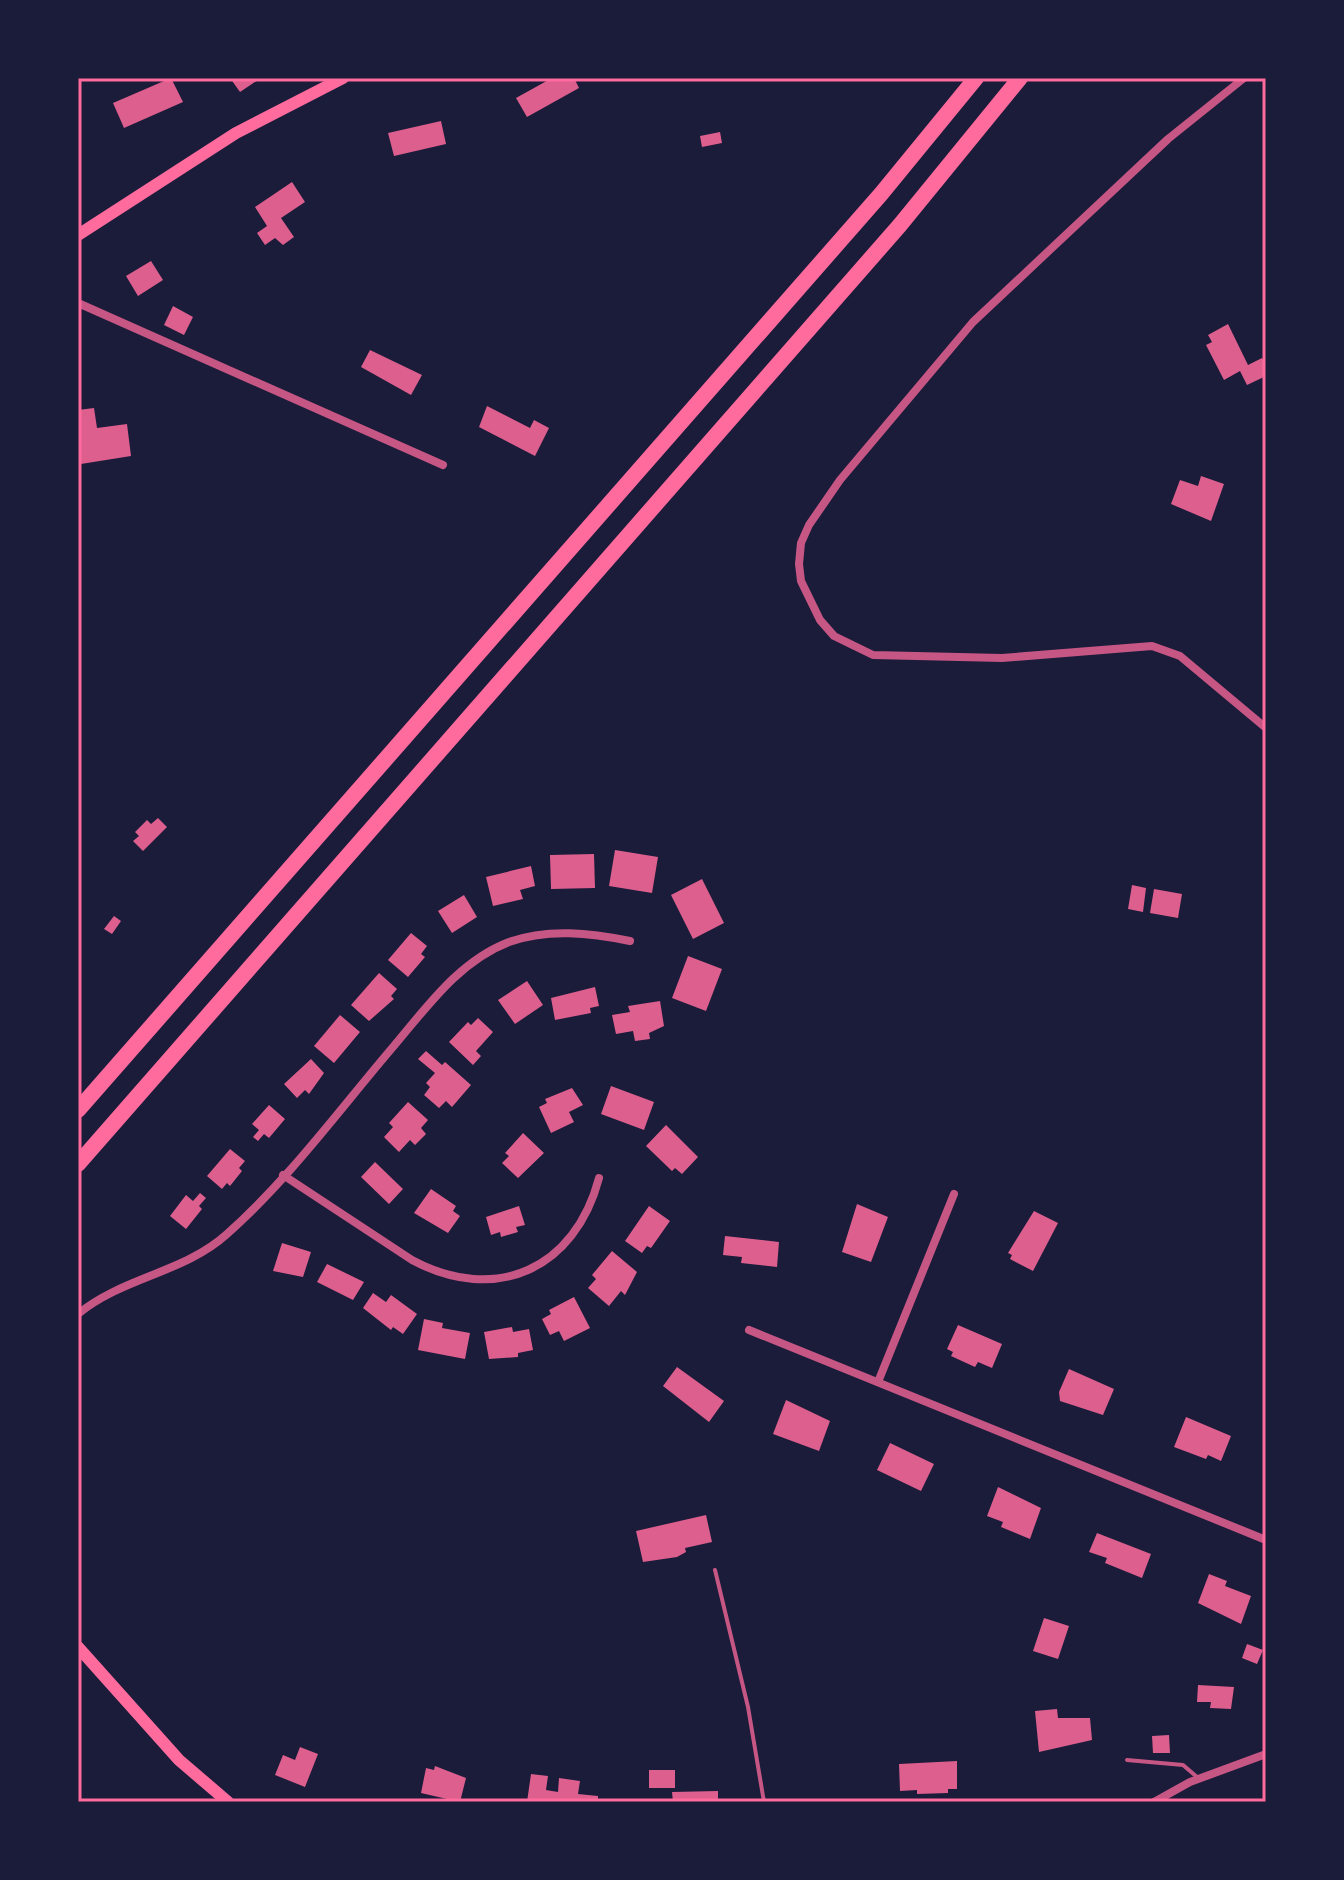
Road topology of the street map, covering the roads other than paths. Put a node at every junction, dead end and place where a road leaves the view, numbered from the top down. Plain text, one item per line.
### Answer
1 (343, 78) edge
2 (976, 78) edge
3 (1020, 78) edge
4 (1244, 78) edge
5 (78, 235) edge
6 (78, 303) edge
7 (443, 465) dead end
8 (1266, 728) edge
9 (630, 941) dead end
10 (78, 1110) edge
11 (78, 1164) edge
12 (283, 1175) junction
13 (599, 1178) dead end
14 (954, 1194) dead end
15 (78, 1314) edge
16 (749, 1330) dead end
17 (878, 1382) junction
18 (1266, 1540) edge
19 (715, 1570) dead end
20 (78, 1647) edge
21 (1266, 1754) edge
22 (1127, 1760) dead end
23 (1199, 1779) junction
24 (228, 1802) edge
25 (764, 1802) edge
26 (1154, 1802) edge

1 - 5 main road
2 - 10 highway
3 - 11 highway
4 - 8 street
6 - 7 street
9 - 12 street
12 - 13 street
12 - 15 street
14 - 17 street
16 - 17 street
17 - 18 street
19 - 25 lane
20 - 24 main road
21 - 23 street
22 - 23 lane
23 - 26 street

